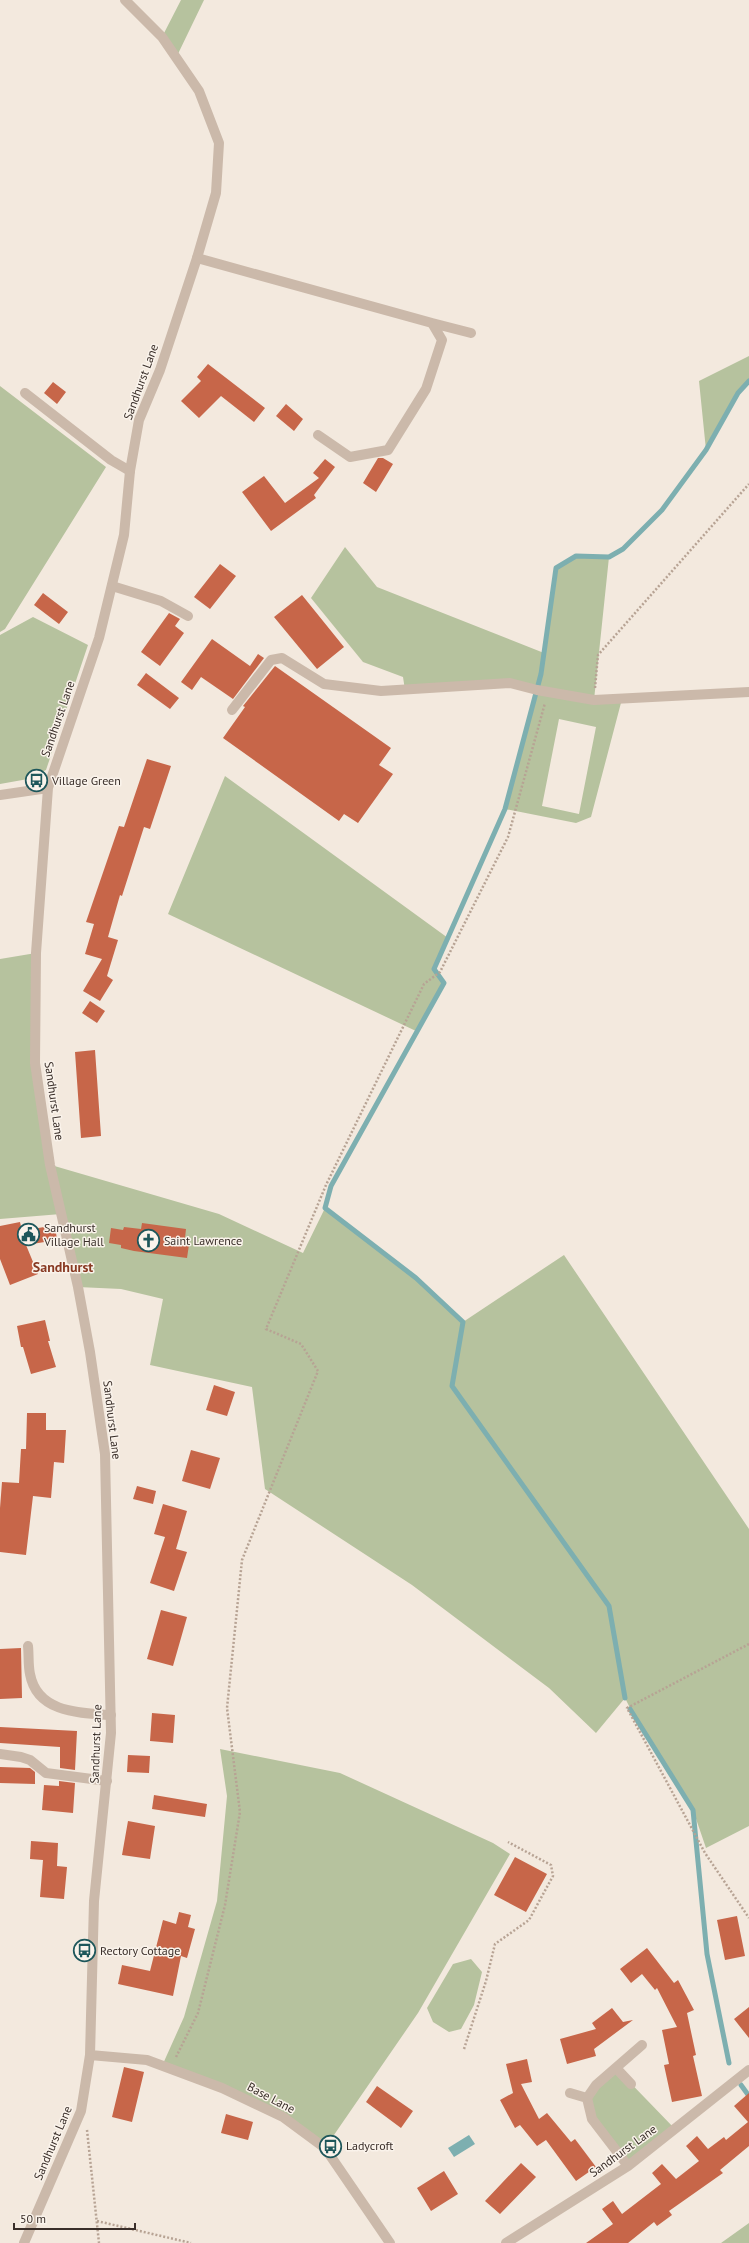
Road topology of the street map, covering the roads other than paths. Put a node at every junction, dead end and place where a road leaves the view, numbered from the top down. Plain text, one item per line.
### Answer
1 (125, 0) edge
2 (197, 258) junction
3 (432, 323) junction
4 (471, 333) dead end
5 (25, 393) dead end
6 (318, 435) dead end
7 (130, 471) junction
8 (112, 586) junction
9 (188, 616) dead end
10 (749, 692) edge
11 (232, 710) dead end
12 (48, 788) junction
13 (0, 795) edge
14 (28, 1646) dead end
15 (111, 1715) junction
16 (0, 1754) edge
17 (107, 1781) junction
18 (642, 2045) dead end
19 (90, 2055) junction
20 (616, 2068) junction
21 (749, 2070) edge
22 (631, 2084) dead end
23 (570, 2092) dead end
24 (588, 2098) junction
25 (628, 2166) junction
26 (24, 2243) edge
27 (390, 2243) edge
28 (506, 2243) edge

1 - 2 street, Sandhurst Lane
2 - 3 street
2 - 7 street, Sandhurst Lane
3 - 4 street
3 - 6 street
5 - 7 street
7 - 8 street, Sandhurst Lane
8 - 9 street
8 - 12 street, Sandhurst Lane
10 - 11 street
12 - 13 street
12 - 15 street, Sandhurst Lane
14 - 15 street
15 - 17 street, Sandhurst Lane
16 - 17 street
17 - 19 street, Sandhurst Lane
18 - 20 street
19 - 26 street, Sandhurst Lane
19 - 27 street, Base Lane
20 - 22 street
20 - 24 street
21 - 25 street, Sandhurst Lane
23 - 24 street
24 - 25 street
25 - 28 street, Sandhurst Lane

